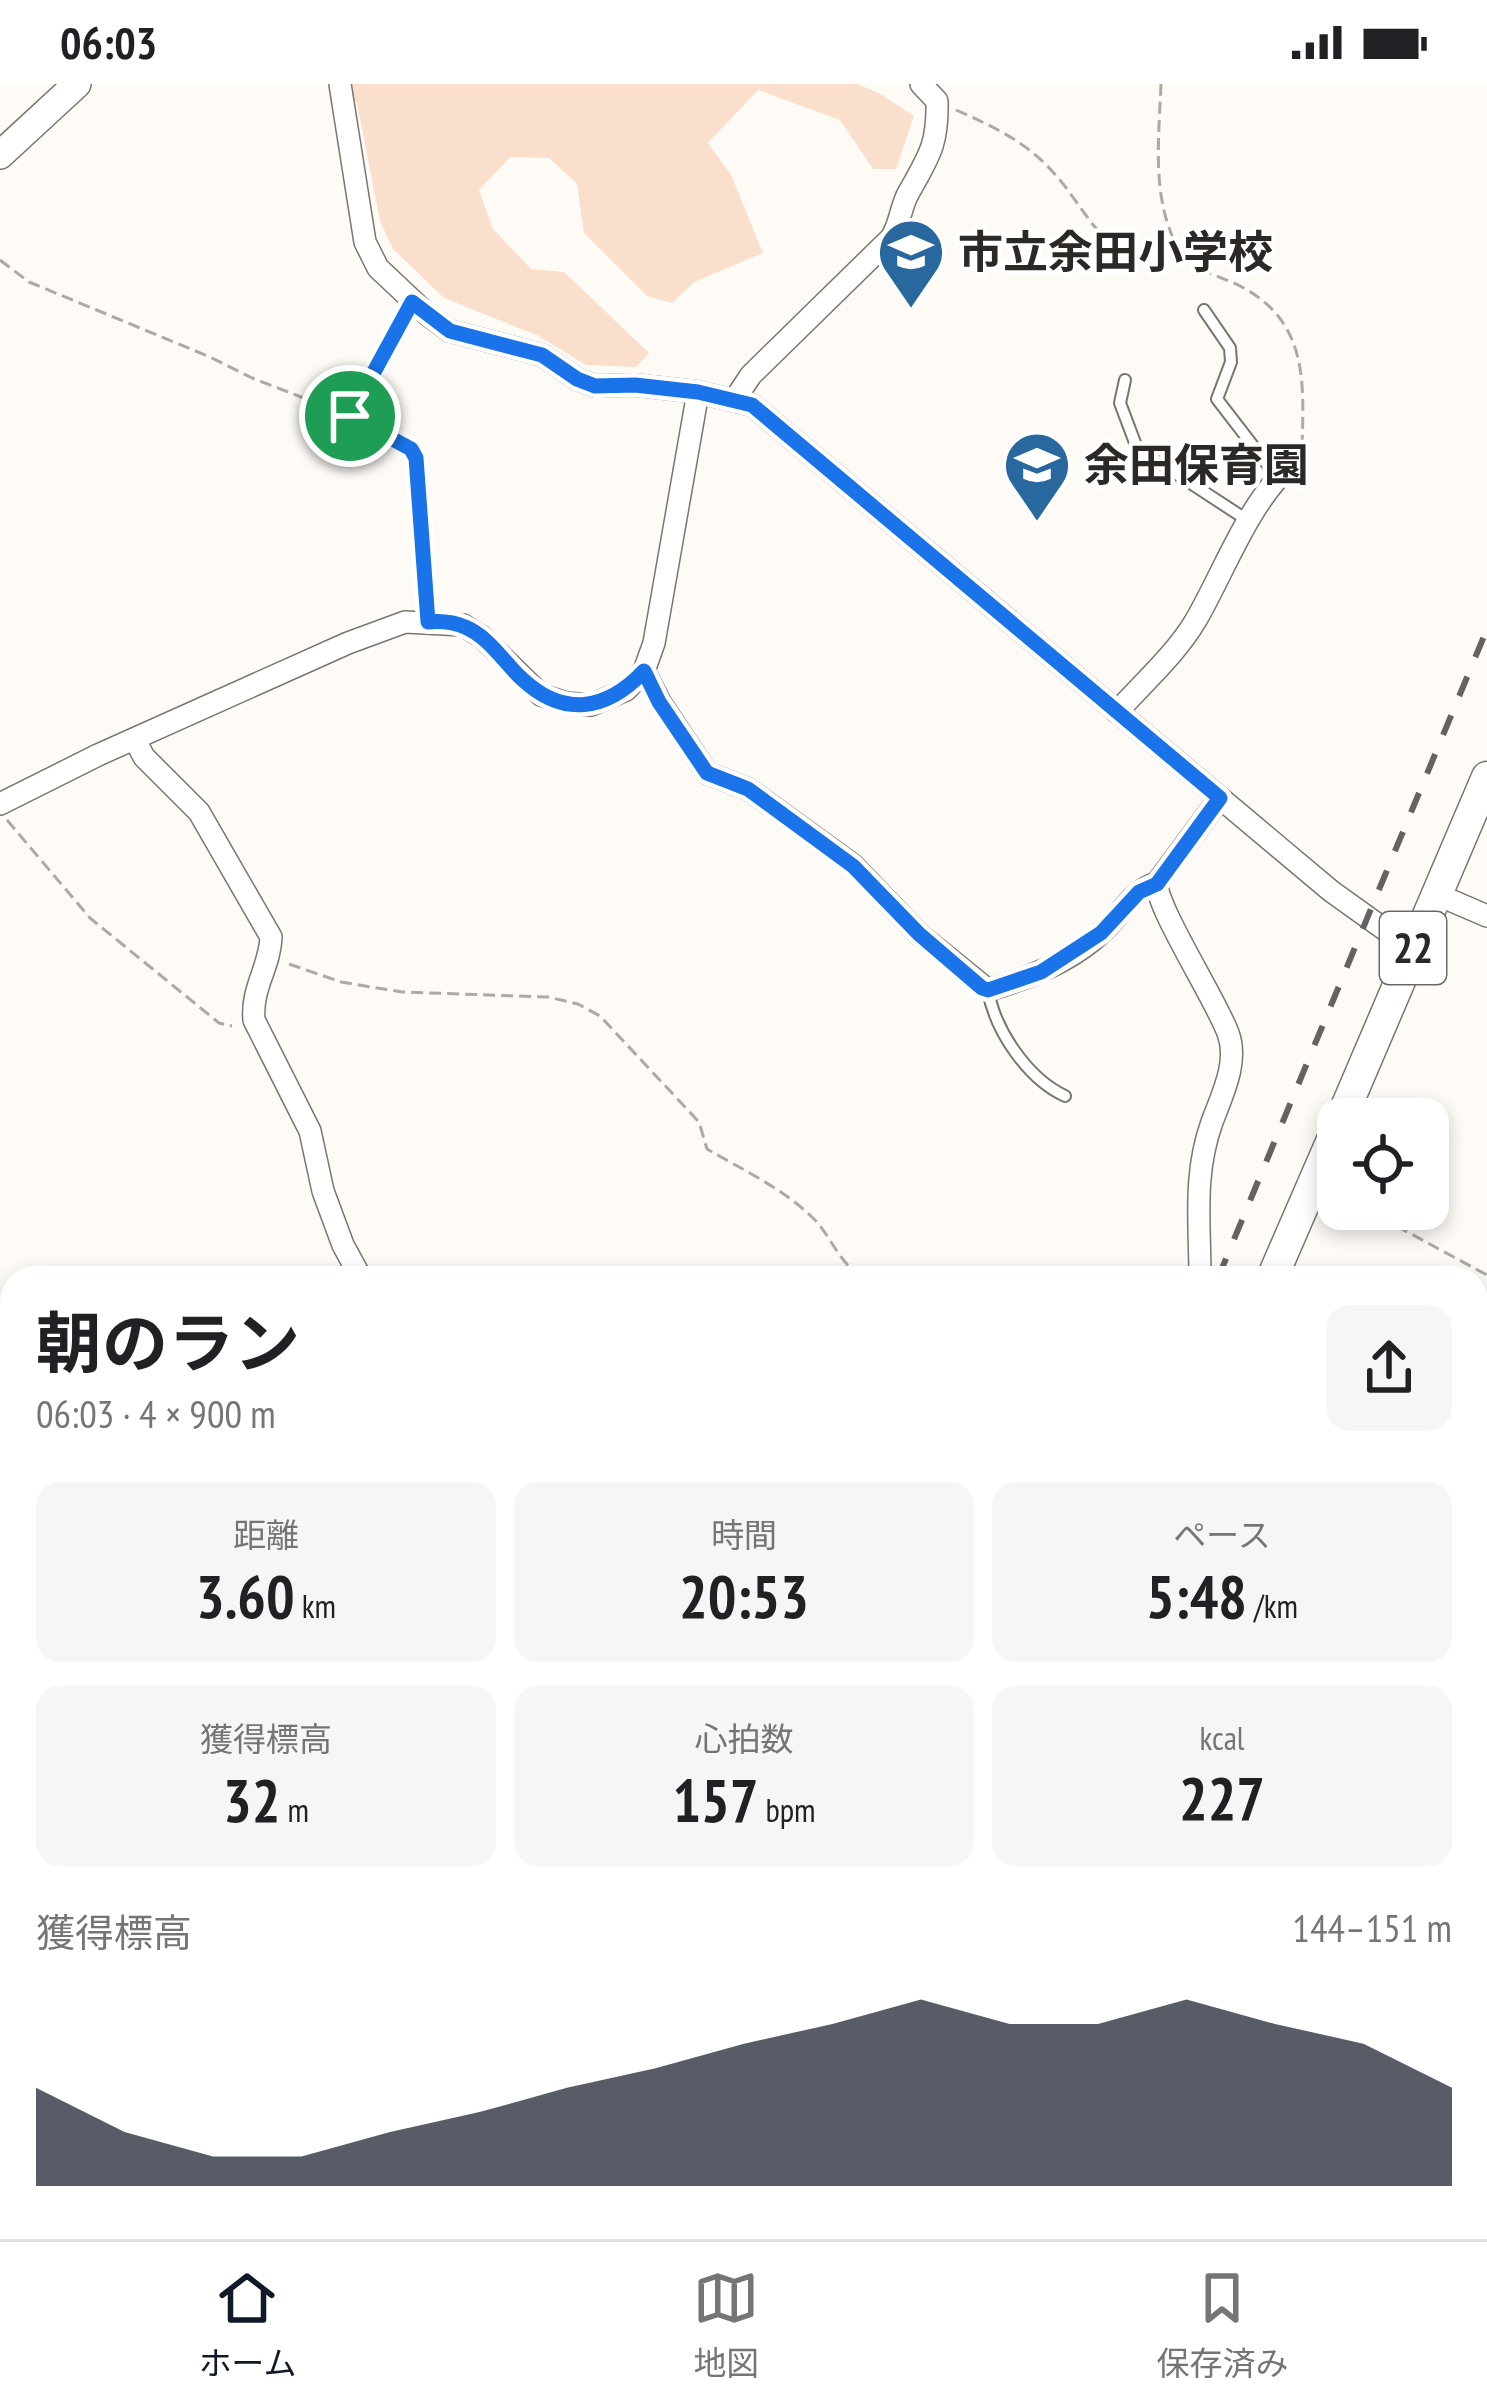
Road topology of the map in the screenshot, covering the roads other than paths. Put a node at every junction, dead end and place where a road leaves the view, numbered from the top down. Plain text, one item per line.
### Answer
1 (77, 84) edge
2 (340, 84) edge
3 (929, 92) edge
4 (0, 155) edge
5 (1204, 310) dead end
6 (1125, 380) dead end
7 (698, 392) junction
8 (735, 399) junction
9 (1284, 470) joint
10 (1247, 520) junction
11 (644, 671) junction
12 (1117, 712) junction
13 (135, 740) junction
14 (1487, 777) edge
15 (1220, 798) junction
16 (0, 806) edge
17 (1157, 884) junction
18 (1436, 894) junction
19 (1487, 916) edge
20 (1412, 950) junction
21 (988, 990) junction
22 (1066, 1096) dead end
23 (1349, 1098) edge
24 (1317, 1173) edge
25 (354, 1266) edge
26 (1199, 1266) edge
27 (1277, 1266) edge

1 - 4 street
2 - 7 street
3 - 8 street
5 - 9 lane
6 - 10 lane
7 - 8 street
7 - 11 street
8 - 12 street
9 - 10 street
10 - 12 street
11 - 13 street
11 - 21 street
12 - 15 street
13 - 16 street
13 - 25 street
14 - 18 main road, 22
15 - 17 street
15 - 20 street
17 - 21 street
17 - 26 street
18 - 19 street
18 - 20 main road, 22
20 - 23 main road, 22
21 - 22 lane
24 - 27 main road, 22

